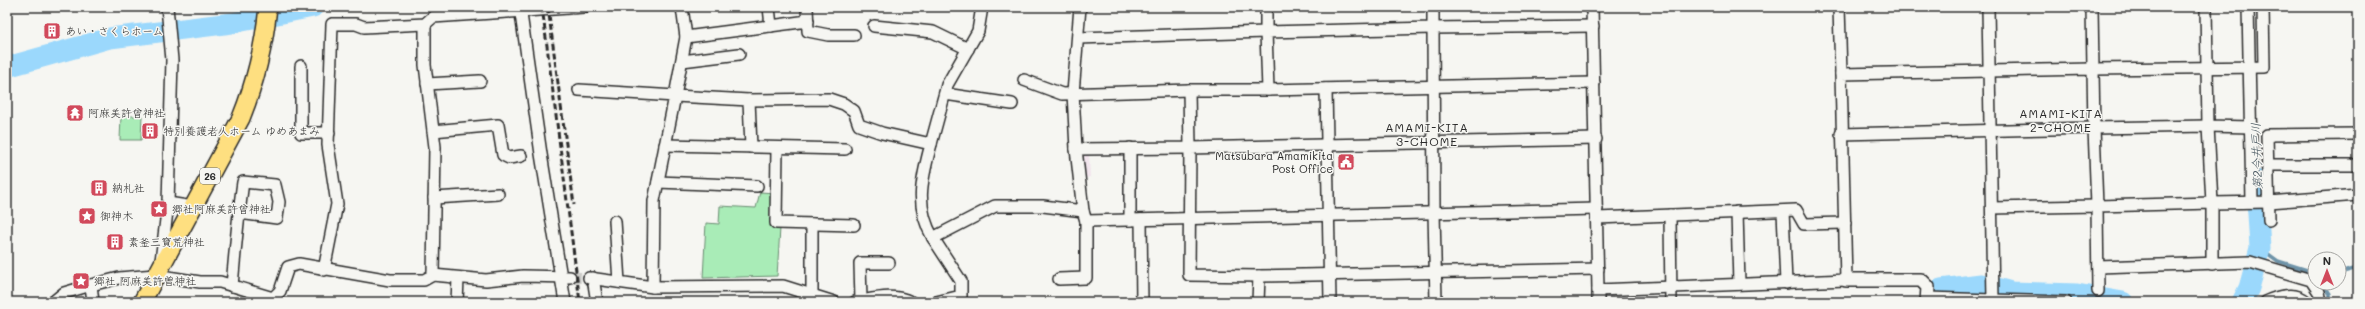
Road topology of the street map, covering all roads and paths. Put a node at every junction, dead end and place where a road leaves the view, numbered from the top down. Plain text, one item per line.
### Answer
1 (167, 7) edge
2 (268, 7) edge
3 (584, 7) edge
4 (682, 7) edge
5 (769, 7) edge
6 (807, 7) edge
7 (982, 7) edge
8 (1080, 7) edge
9 (1266, 7) edge
10 (1433, 7) edge
11 (1592, 7) edge
12 (1839, 7) edge
13 (1988, 7) edge
14 (2092, 7) edge
15 (2206, 7) edge
16 (2248, 7) edge
17 (2263, 7) edge
18 (520, 10) edge
19 (808, 21) junction
20 (425, 24) junction
21 (771, 26) junction
22 (874, 26) dead end
23 (1593, 26) junction
24 (1433, 28) junction
25 (1266, 32) junction
26 (854, 35) dead end
27 (686, 37) junction
28 (1078, 38) junction
29 (968, 48) junction
30 (739, 54) dead end
31 (682, 61) junction
32 (301, 66) dead end
33 (2250, 67) junction
34 (2207, 68) junction
35 (2093, 69) junction
36 (1989, 71) junction
37 (1841, 74) junction
38 (1024, 80) dead end
39 (480, 81) dead end
40 (1594, 83) junction
41 (427, 84) junction
42 (1433, 86) junction
43 (1326, 88) junction
44 (579, 90) dead end
45 (1189, 90) junction
46 (1268, 90) junction
47 (1073, 93) junction
48 (945, 94) junction
49 (675, 96) junction
50 (749, 100) junction
51 (1012, 104) dead end
52 (2208, 126) junction
53 (2251, 127) junction
54 (2094, 128) junction
55 (433, 131) junction
56 (1990, 131) junction
57 (329, 133) junction
58 (1842, 134) junction
59 (2358, 134) edge
60 (1596, 139) junction
61 (1433, 143) junction
62 (931, 144) junction
63 (665, 145) junction
64 (1327, 145) junction
65 (752, 147) junction
66 (777, 148) junction
67 (1130, 148) junction
68 (1190, 148) junction
69 (1076, 149) junction
70 (845, 150) dead end
71 (521, 156) dead end
72 (2268, 165) junction
73 (2358, 165) edge
74 (658, 182) junction
75 (757, 186) dead end
76 (498, 194) dead end
77 (2358, 195) edge
78 (434, 198) junction
79 (2252, 202) junction
80 (2269, 202) junction
81 (168, 203) junction
82 (2212, 203) junction
83 (2097, 206) junction
84 (193, 207) junction
85 (1992, 208) junction
86 (1783, 211) junction
87 (1434, 212) junction
88 (1738, 212) junction
89 (239, 213) dead end
90 (1597, 213) junction
91 (1328, 215) junction
92 (1670, 215) junction
93 (1084, 216) junction
94 (1189, 218) junction
95 (1135, 220) junction
96 (2269, 220) dead end
97 (615, 221) dead end
98 (812, 224) junction
99 (1845, 224) junction
100 (854, 225) dead end
101 (932, 238) junction
102 (889, 263) dead end
103 (2212, 264) junction
104 (2098, 267) junction
105 (1598, 269) junction
106 (324, 270) junction
107 (158, 271) junction
108 (1435, 272) junction
109 (433, 275) junction
110 (1330, 275) junction
111 (1259, 276) junction
112 (566, 277) junction
113 (458, 279) junction
114 (1059, 279) dead end
115 (1846, 280) junction
116 (619, 282) junction
117 (1786, 283) junction
118 (1739, 284) junction
119 (90, 285) junction
120 (232, 286) junction
121 (653, 287) junction
122 (1671, 287) junction
123 (1598, 290) junction
124 (2098, 291) dead end
125 (806, 296) edge
126 (961, 299) edge
127 (1930, 299) edge
128 (274, 300) edge
129 (1993, 300) junction
130 (858, 301) edge
131 (53, 302) edge
132 (93, 302) edge
133 (142, 302) edge
134 (456, 302) edge
135 (565, 302) edge
136 (597, 302) edge
137 (834, 302) edge
138 (911, 302) edge
139 (936, 302) edge
140 (1142, 302) edge
141 (1258, 302) edge
142 (1330, 302) edge
143 (1436, 302) edge
144 (1598, 302) edge
145 (1672, 302) edge
146 (2066, 302) edge
147 (2265, 302) edge
148 (2307, 302) edge
149 (2321, 302) edge

1 - 81 street
2 - 84 main road, 26
3 - 18 street
4 - 27 street
5 - 21 street
6 - 19 street
7 - 29 street
8 - 28 street
9 - 25 street
10 - 24 street
11 - 23 street
12 - 37 street
13 - 36 street
14 - 35 street
15 - 34 street
16 - 33 street
17 - 33 street
18 - 20 street
18 - 112 street
19 - 21 street
19 - 26 street
20 - 41 street
20 - 57 street
21 - 27 street
22 - 29 street
23 - 24 street
23 - 40 street
24 - 25 street
24 - 42 street
25 - 28 street
25 - 46 street
27 - 31 street
28 - 47 street
29 - 48 street
30 - 31 street
31 - 49 street
32 - 57 street
33 - 34 street
33 - 53 street
34 - 35 street
34 - 52 street
35 - 36 street
35 - 54 street
36 - 37 street
36 - 56 street
37 - 58 street
38 - 47 street
39 - 41 street
40 - 42 street
40 - 60 street
41 - 55 street
42 - 43 street
42 - 61 street
43 - 46 street
43 - 64 street
44 - 49 street
45 - 46 street
45 - 47 street
45 - 68 street
47 - 69 street
48 - 51 street
48 - 62 street
49 - 50 street
49 - 63 street
50 - 62 street
50 - 65 street
52 - 53 street
52 - 54 street
52 - 82 street
53 - 79 street
54 - 56 street
54 - 83 street
55 - 71 street
55 - 78 street
56 - 58 street
56 - 85 street
57 - 106 street
58 - 99 street
59 - 72 street
60 - 61 street
60 - 90 street
61 - 64 street
61 - 87 street
62 - 101 street
63 - 65 street
63 - 74 street
64 - 68 street
64 - 91 street
65 - 66 street
66 - 70 street
66 - 98 street
67 - 68 street
67 - 69 street
67 - 95 street
68 - 94 street
69 - 93 street
72 - 73 street
72 - 80 street
74 - 75 street
74 - 121 street
76 - 78 street
77 - 80 street
78 - 109 street
79 - 80 street
79 - 82 street
80 - 96 street
81 - 84 street
81 - 107 street
82 - 83 street
82 - 103 street
83 - 85 street
83 - 104 street
84 - 107 main road, 26
85 - 129 street
86 - 88 street
86 - 99 street
86 - 117 street
87 - 90 street
87 - 91 street
87 - 108 street
88 - 92 street
88 - 118 street
89 - 120 street
90 - 92 street
90 - 105 street
91 - 94 street
91 - 110 street
92 - 122 street
93 - 95 street
93 - 101 street
93 - 114 street
94 - 95 street
94 - 111 street
95 - 140 street
97 - 116 street
98 - 100 street
98 - 125 street
99 - 115 street
101 - 126 street
102 - 130 street
103 - 104 street
103 - 149 street
104 - 124 street
105 - 108 street
105 - 123 street
106 - 109 street
106 - 128 street
107 - 119 street
107 - 120 street
107 - 133 main road, 26
108 - 110 street
108 - 143 street
109 - 113 street
110 - 111 street
110 - 142 street
111 - 141 street
112 - 113 street
112 - 135 street
113 - 134 street
115 - 117 street
115 - 127 street
116 - 121 street
116 - 136 street
117 - 118 street
118 - 122 street
119 - 131 street
119 - 132 street
120 - 128 street
121 - 125 street
122 - 123 street
122 - 145 street
123 - 144 street
125 - 137 street
126 - 139 street
127 - 129 street
129 - 146 street
130 - 138 street
147 - 148 street

